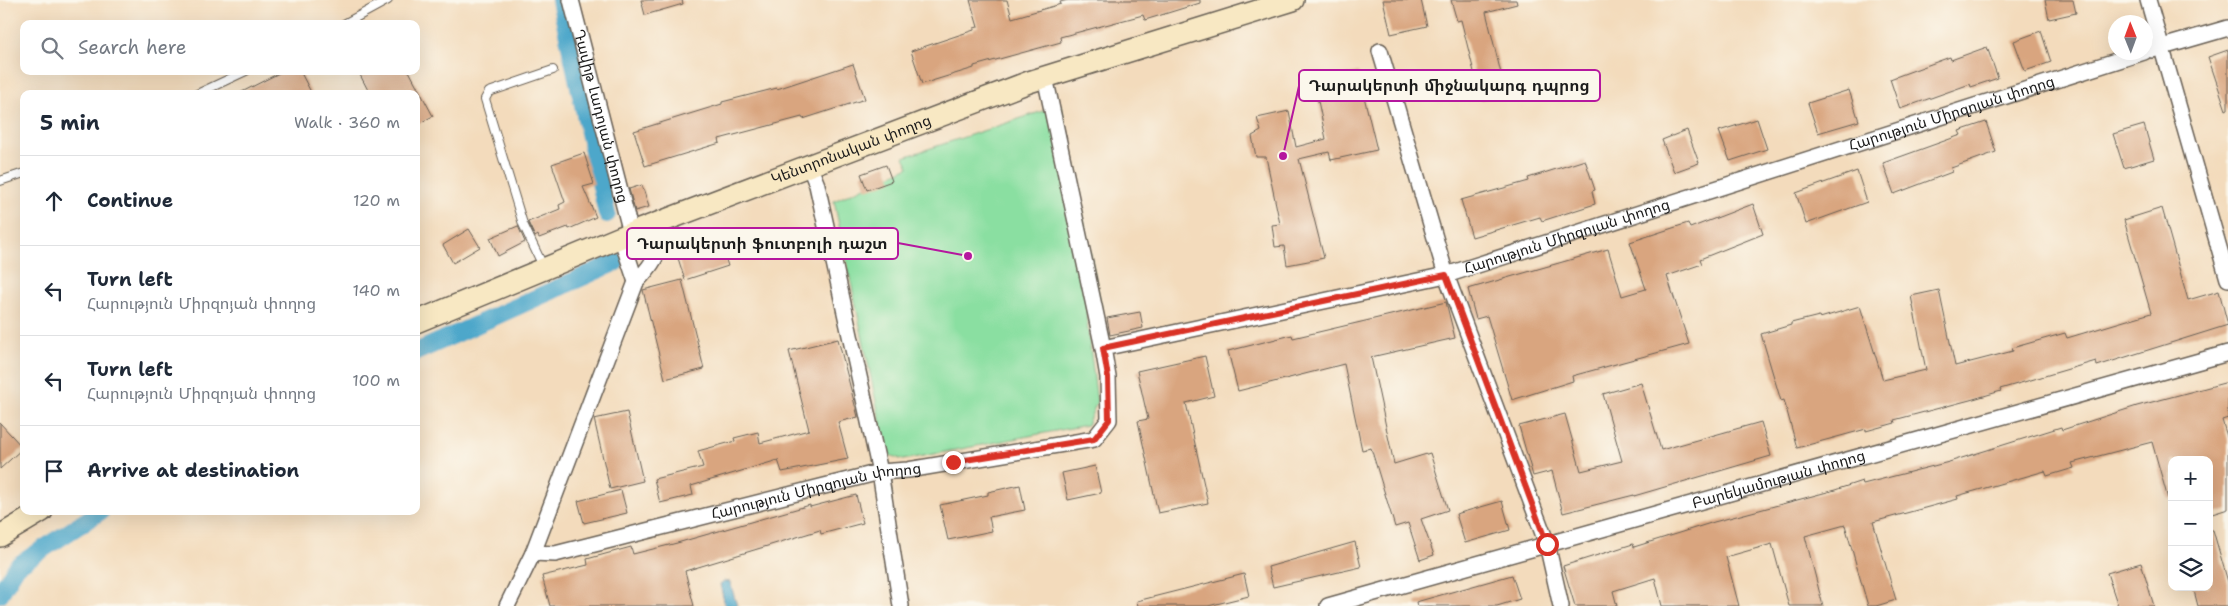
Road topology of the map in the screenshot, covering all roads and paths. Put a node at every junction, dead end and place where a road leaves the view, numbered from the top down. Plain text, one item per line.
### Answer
1 (388, 0) edge
2 (571, 0) edge
3 (1294, 0) edge
4 (2148, 0) edge
5 (351, 20) edge
6 (2228, 28) edge
7 (2161, 47) junction
8 (2153, 49) edge
9 (1380, 51) dead end
10 (2119, 60) edge
11 (553, 70) dead end
12 (237, 75) edge
13 (1045, 77) junction
14 (206, 90) edge
15 (809, 166) junction
16 (20, 174) edge
17 (0, 181) edge
18 (660, 223) junction
19 (626, 235) junction
20 (544, 268) junction
21 (1446, 275) junction
22 (2228, 279) edge
23 (636, 282) junction
24 (420, 320) edge
25 (1103, 348) junction
26 (2228, 353) edge
27 (880, 472) junction
28 (35, 515) edge
29 (0, 536) edge
30 (1547, 544) junction
31 (533, 553) junction
32 (507, 606) edge
33 (901, 606) edge
34 (1328, 606) edge
35 (1561, 606) edge

1 - 5 lane
2 - 19 street, Դավիթ Լադոյան փողոց
3 - 13 main road, Կենտրոնական փողոց
4 - 7 street
6 - 7 street, Հարություն Միրզոյան փողոց
7 - 8 street, Հարություն Միրզոյան փողոց
7 - 22 street
9 - 21 street
10 - 21 street, Հարություն Միրզոյան փողոց
11 - 20 lane
12 - 14 lane
13 - 15 main road, Կենտրոնական փողոց
13 - 25 street
15 - 18 main road, Կենտրոնական փողոց
15 - 27 street
16 - 17 lane
18 - 19 main road, Կենտրոնական փողոց
18 - 23 street
19 - 20 main road, Կենտրոնական փողոց
19 - 23 street, Դավիթ Լադոյան փողոց
20 - 24 main road, Կենտրոնական փողոց
21 - 25 street, Հարություն Միրզոյան փողոց
21 - 30 street
23 - 31 street
25 - 27 street, Հարություն Միրզոյան փողոց
26 - 30 street, Բարեկամության փողոց
27 - 31 street, Հարություն Միրզոյան փողոց
27 - 33 street
28 - 29 main road
30 - 34 street, Բարեկամության փողոց
30 - 35 street
31 - 32 street

